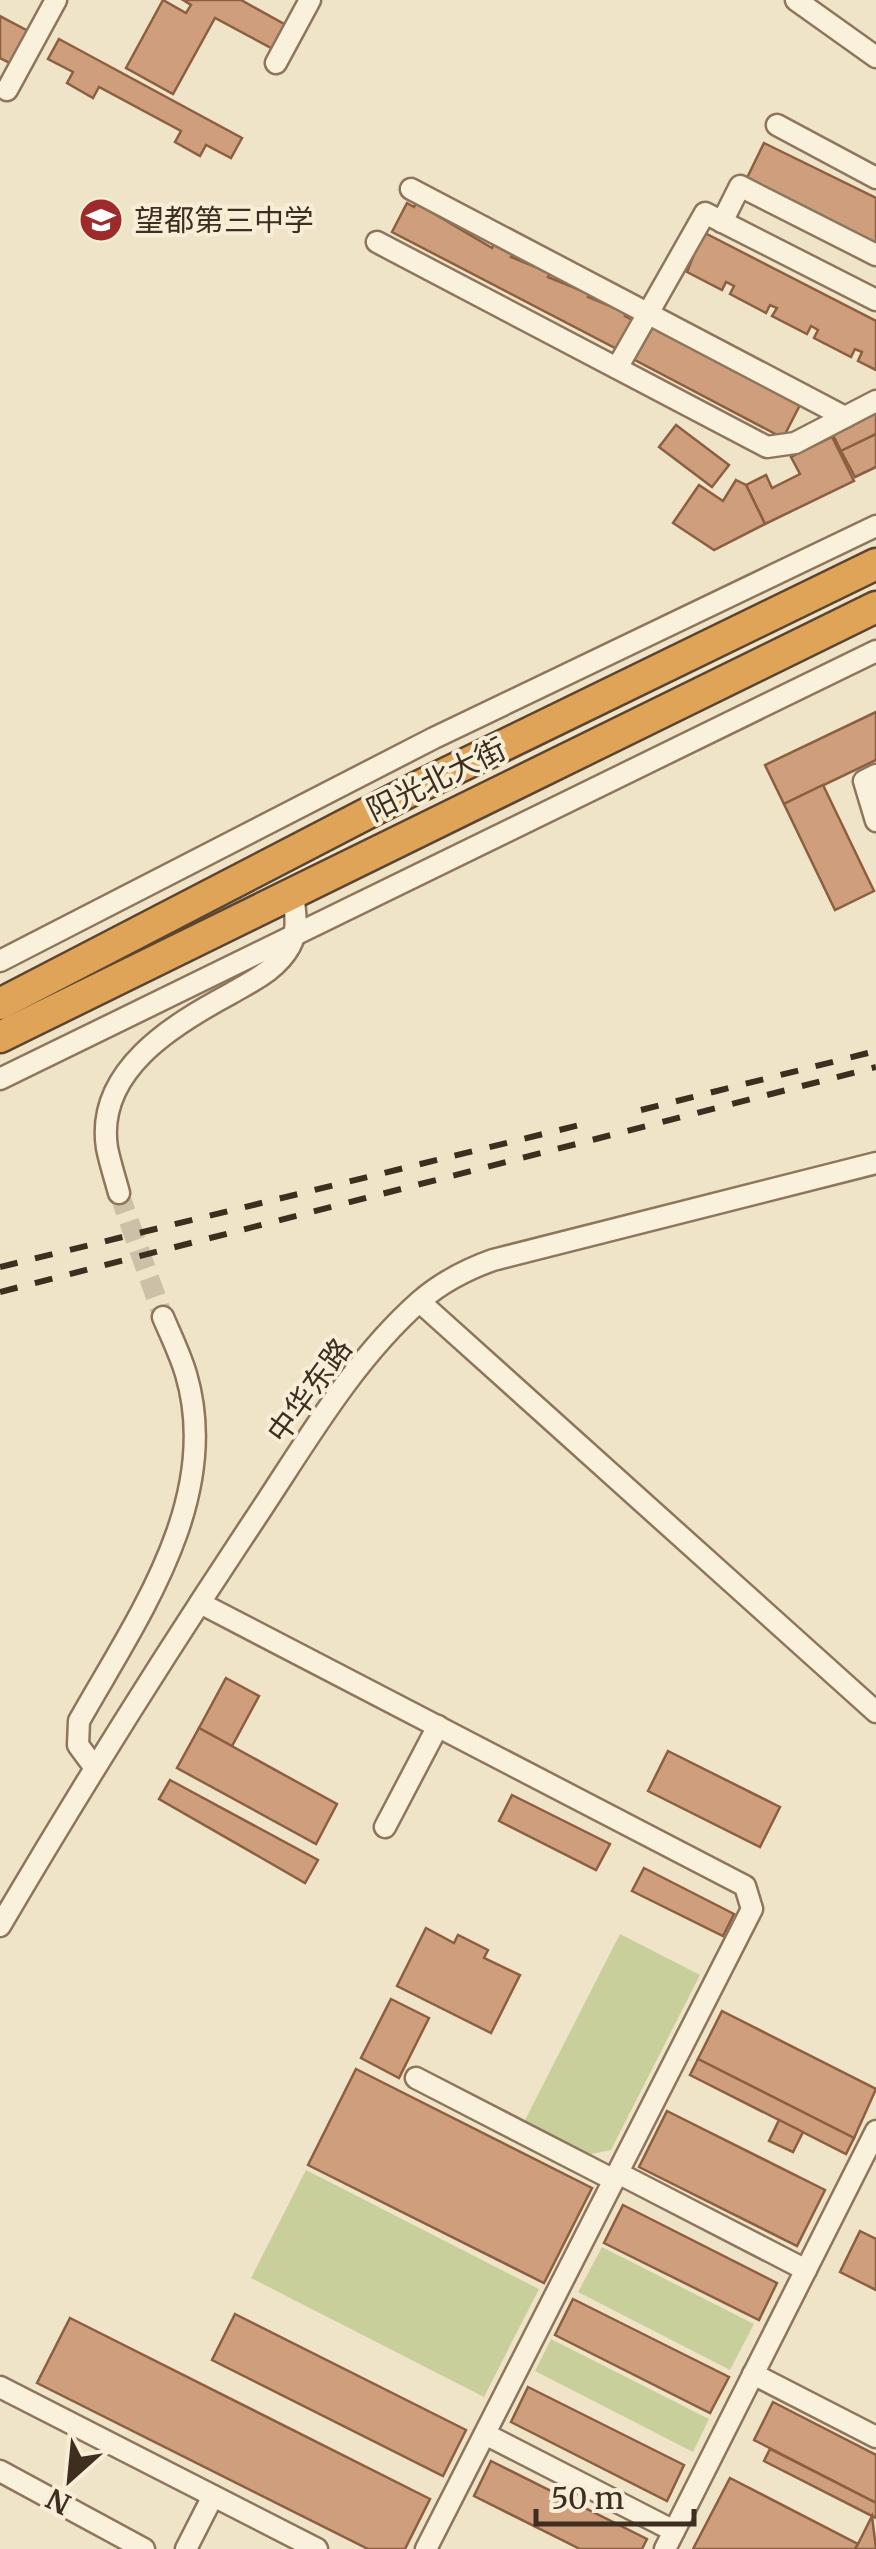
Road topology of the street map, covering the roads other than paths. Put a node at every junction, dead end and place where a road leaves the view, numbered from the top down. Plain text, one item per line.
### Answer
1 (56, 0) edge
2 (796, 0) edge
3 (303, 2) edge
4 (876, 58) edge
5 (276, 62) dead end
6 (7, 90) dead end
7 (777, 126) dead end
8 (876, 178) edge
9 (411, 188) dead end
10 (722, 222) junction
11 (377, 242) dead end
12 (876, 255) edge
13 (876, 300) edge
14 (648, 313) junction
15 (617, 368) junction
16 (876, 401) edge
17 (845, 417) junction
18 (876, 526) edge
19 (876, 564) edge
20 (876, 607) edge
21 (876, 652) edge
22 (876, 775) edge
23 (876, 821) edge
24 (293, 893) junction
25 (294, 935) junction
26 (0, 961) edge
27 (0, 1004) edge
28 (0, 1037) edge
29 (0, 1080) edge
30 (876, 1163) edge
31 (119, 1193) tunnel mouth
32 (420, 1302) junction
33 (164, 1317) tunnel mouth
34 (200, 1603) junction
35 (876, 1712) edge
36 (438, 1726) junction
37 (95, 1768) junction
38 (386, 1827) dead end
39 (0, 1926) edge
40 (416, 2078) dead end
41 (876, 2131) edge
42 (616, 2176) junction
43 (806, 2270) junction
44 (753, 2374) junction
45 (0, 2387) edge
46 (484, 2434) junction
47 (876, 2438) edge
48 (0, 2470) edge
49 (213, 2496) junction
50 (670, 2540) edge
51 (144, 2549) edge
52 (186, 2549) edge
53 (316, 2549) edge
54 (426, 2549) edge

1 - 6 street
2 - 4 street
3 - 5 street
7 - 8 street
9 - 14 street
10 - 12 street
10 - 13 street
10 - 14 street
11 - 15 street
14 - 15 street
14 - 17 street
15 - 17 street
16 - 17 street
18 - 26 street
19 - 27 highway, 阳光北大街
20 - 24 highway, 阳光北大街
21 - 25 street
22 - 23 street
24 - 25 street
24 - 28 highway, 阳光北大街
25 - 29 street
25 - 31 street
30 - 32 street, 中华东路
32 - 34 street, 中华东路
32 - 35 street
33 - 37 street
34 - 36 street
34 - 37 street, 中华东路
36 - 38 street
36 - 42 street
37 - 39 street, 中华东路
40 - 42 street
41 - 43 street
42 - 43 street
42 - 46 street
43 - 44 street
44 - 47 street
44 - 50 street
45 - 49 street
46 - 50 street
46 - 54 street
48 - 51 street
49 - 52 street
49 - 53 street

